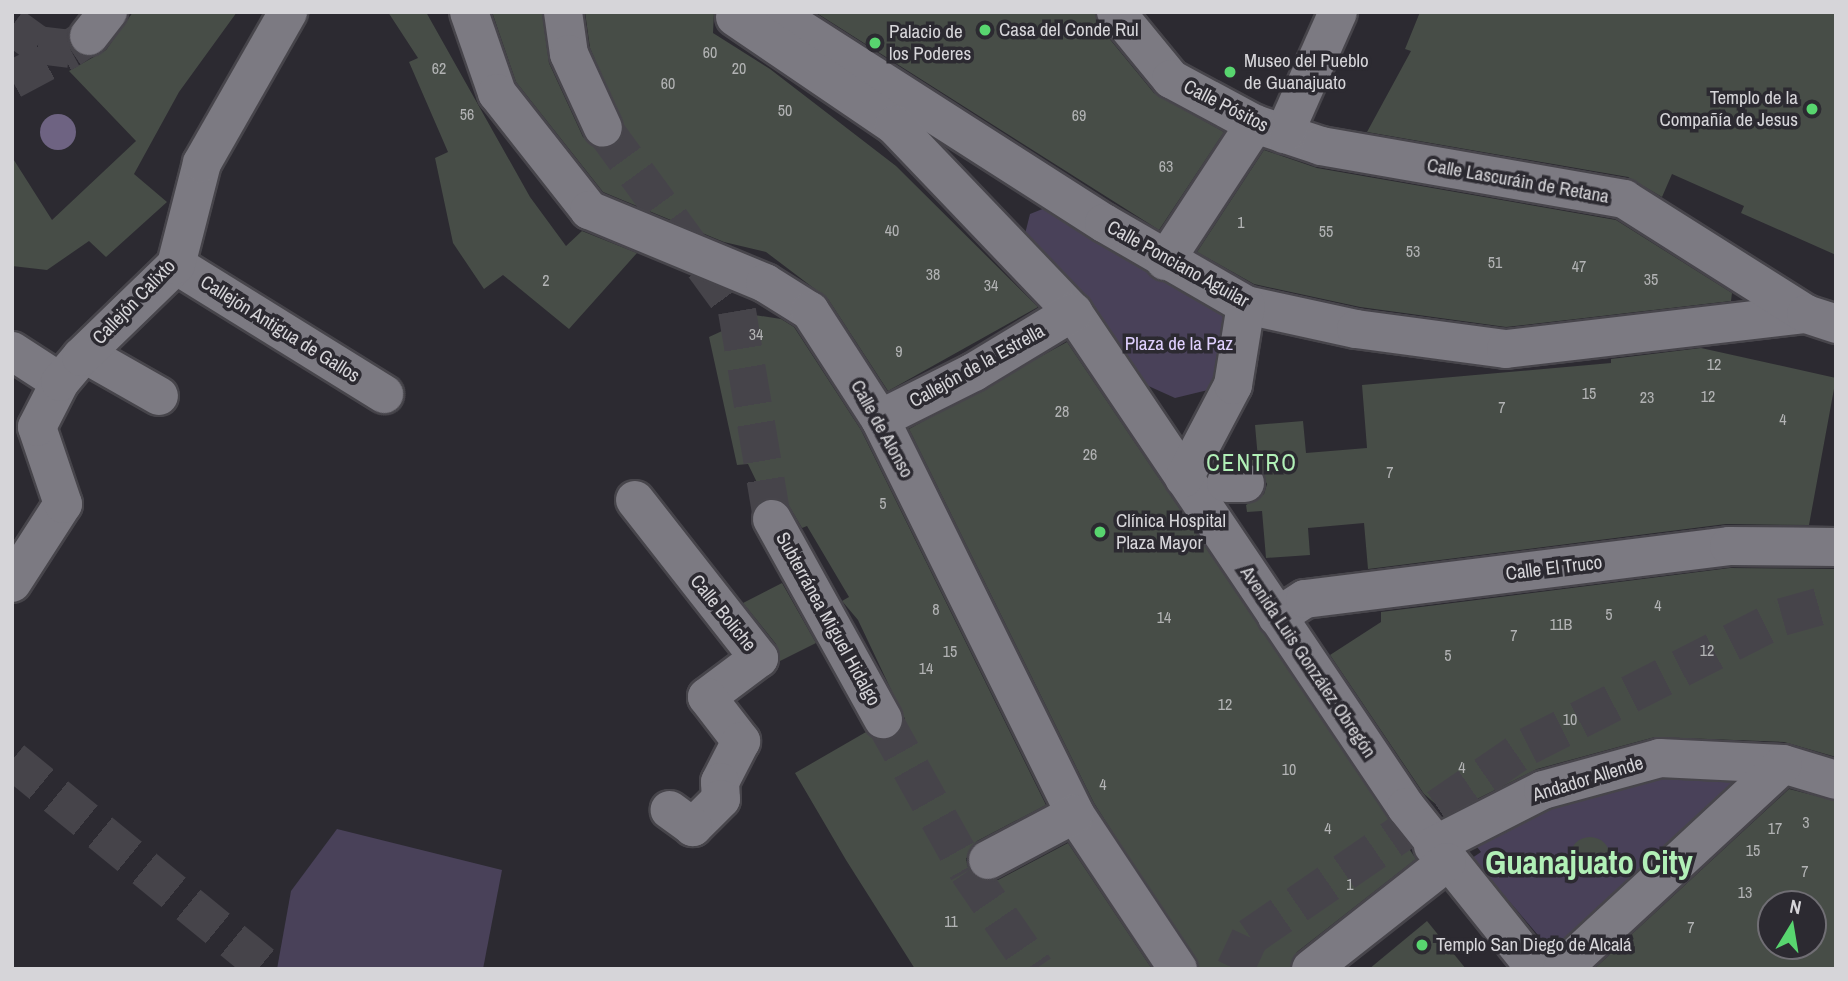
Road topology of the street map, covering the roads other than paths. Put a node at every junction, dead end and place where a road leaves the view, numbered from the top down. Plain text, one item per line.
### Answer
1 (288, 12) edge
2 (469, 12) edge
3 (563, 12) edge
4 (774, 12) edge
5 (1116, 12) edge
6 (1338, 12) edge
7 (735, 17) dead end
8 (603, 128) tunnel mouth
9 (1270, 129) junction
10 (1165, 261) junction
11 (176, 265) junction
12 (1246, 305) junction
13 (1073, 312) junction
14 (1821, 319) edge
15 (13, 352) edge
16 (72, 368) junction
17 (384, 394) dead end
18 (159, 396) dead end
19 (880, 419) junction
20 (1184, 478) junction
21 (635, 500) dead end
22 (772, 519) tunnel mouth
23 (1836, 547) edge
24 (12, 583) edge
25 (1278, 617) junction
26 (883, 719) tunnel mouth
27 (1783, 764) junction
28 (1836, 780) edge
29 (670, 810) dead end
30 (1075, 814) junction
31 (1440, 854) junction
32 (988, 860) dead end
33 (1178, 969) edge
34 (1311, 969) edge
35 (1536, 969) edge
36 (1562, 969) edge

1 - 11 street, Callejón Calixto
2 - 19 street, Calle de Alonso
3 - 8 street
4 - 10 street, Calle Ponciano Aguilar
5 - 9 street, Calle Pósitos
6 - 9 street
7 - 13 street
9 - 10 street
9 - 14 street, Calle Lascuráin de Retana
10 - 12 street, Calle Ponciano Aguilar
11 - 16 street, Callejón Calixto
11 - 17 street, Callejón Antigua de Gallos
12 - 14 street, Calle Ponciano Aguilar
12 - 20 street
13 - 19 street, Callejón de la Estrella
13 - 20 street
15 - 16 street
16 - 18 street
16 - 24 street, Callejón Calixto
19 - 30 street, Calle de Alonso
20 - 25 street, Avenida Luis González Obregón
21 - 29 street, Calle Boliche
22 - 26 street, Subterránea Miguel Hidalgo
23 - 25 street, Calle El Truco
25 - 31 street, Avenida Luis González Obregón
27 - 28 street, Andador Allende
27 - 31 street, Andador Allende
27 - 36 street
30 - 32 street
30 - 33 street, Calle de Alonso
31 - 34 street, Andador Allende
31 - 35 street, Avenida Luis González Obregón

